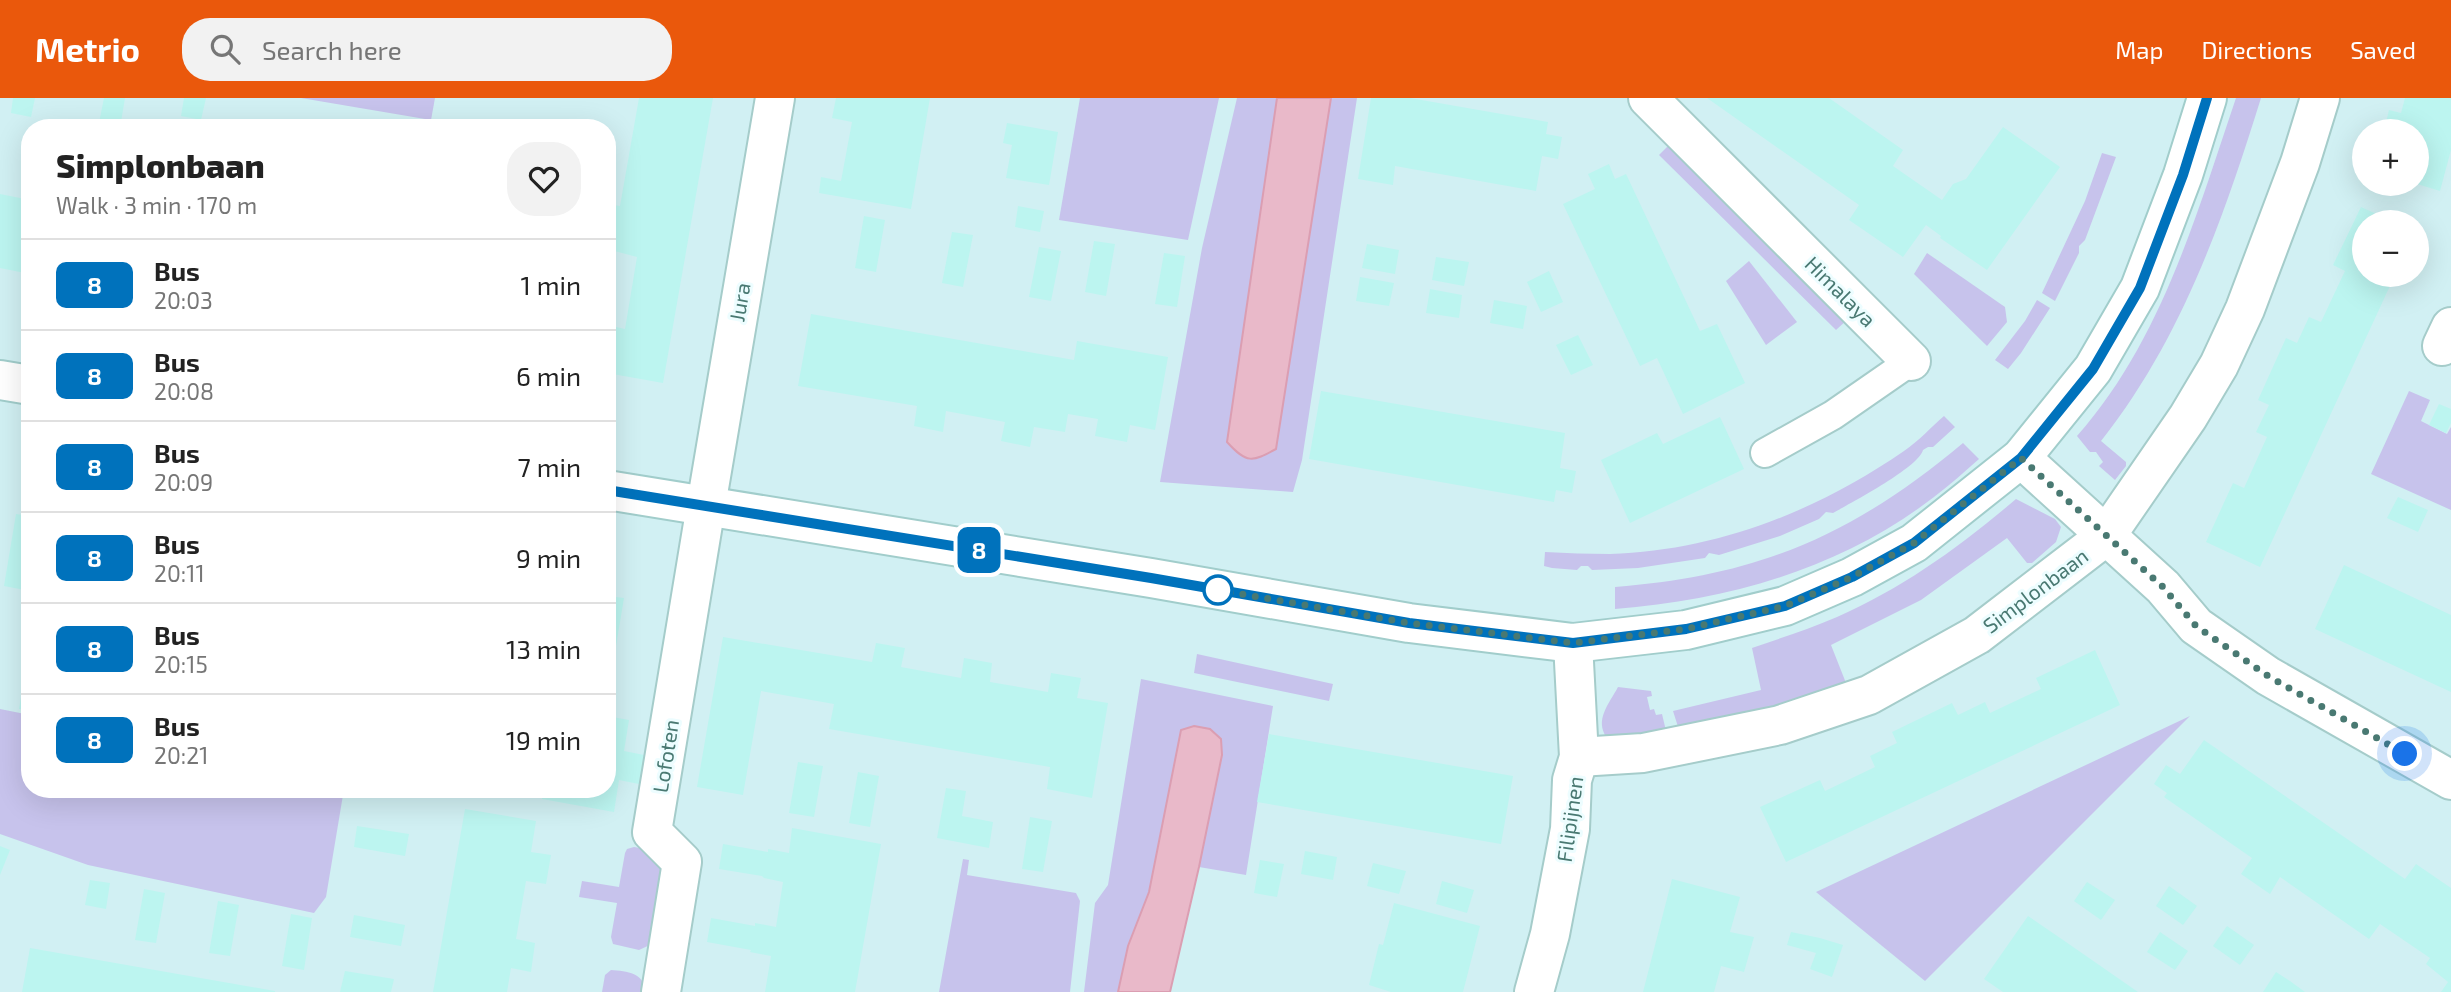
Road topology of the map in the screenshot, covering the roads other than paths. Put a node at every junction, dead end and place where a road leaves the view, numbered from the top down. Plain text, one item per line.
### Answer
1 (775, 98) edge
2 (1648, 98) edge
3 (2207, 98) edge
4 (2320, 98) edge
5 (1911, 361) joint
6 (0, 380) edge
7 (21, 384) edge
8 (1765, 453) dead end
9 (2021, 458) junction
10 (616, 492) edge
11 (706, 507) junction
12 (2106, 536) junction
13 (1573, 643) junction
14 (1579, 757) junction
15 (2451, 780) edge
16 (661, 992) edge
17 (1534, 992) edge

1 - 11 street, Jura
2 - 5 street, Himalaya
3 - 9 street
4 - 12 street, Simplonbaan
5 - 8 lane, Himalaya
6 - 7 street
9 - 12 street
9 - 13 street
10 - 11 street
11 - 13 street
11 - 16 street, Lofoten
12 - 14 street, Simplonbaan
12 - 15 street
13 - 14 street, Filipijnen
14 - 17 street, Filipijnen

